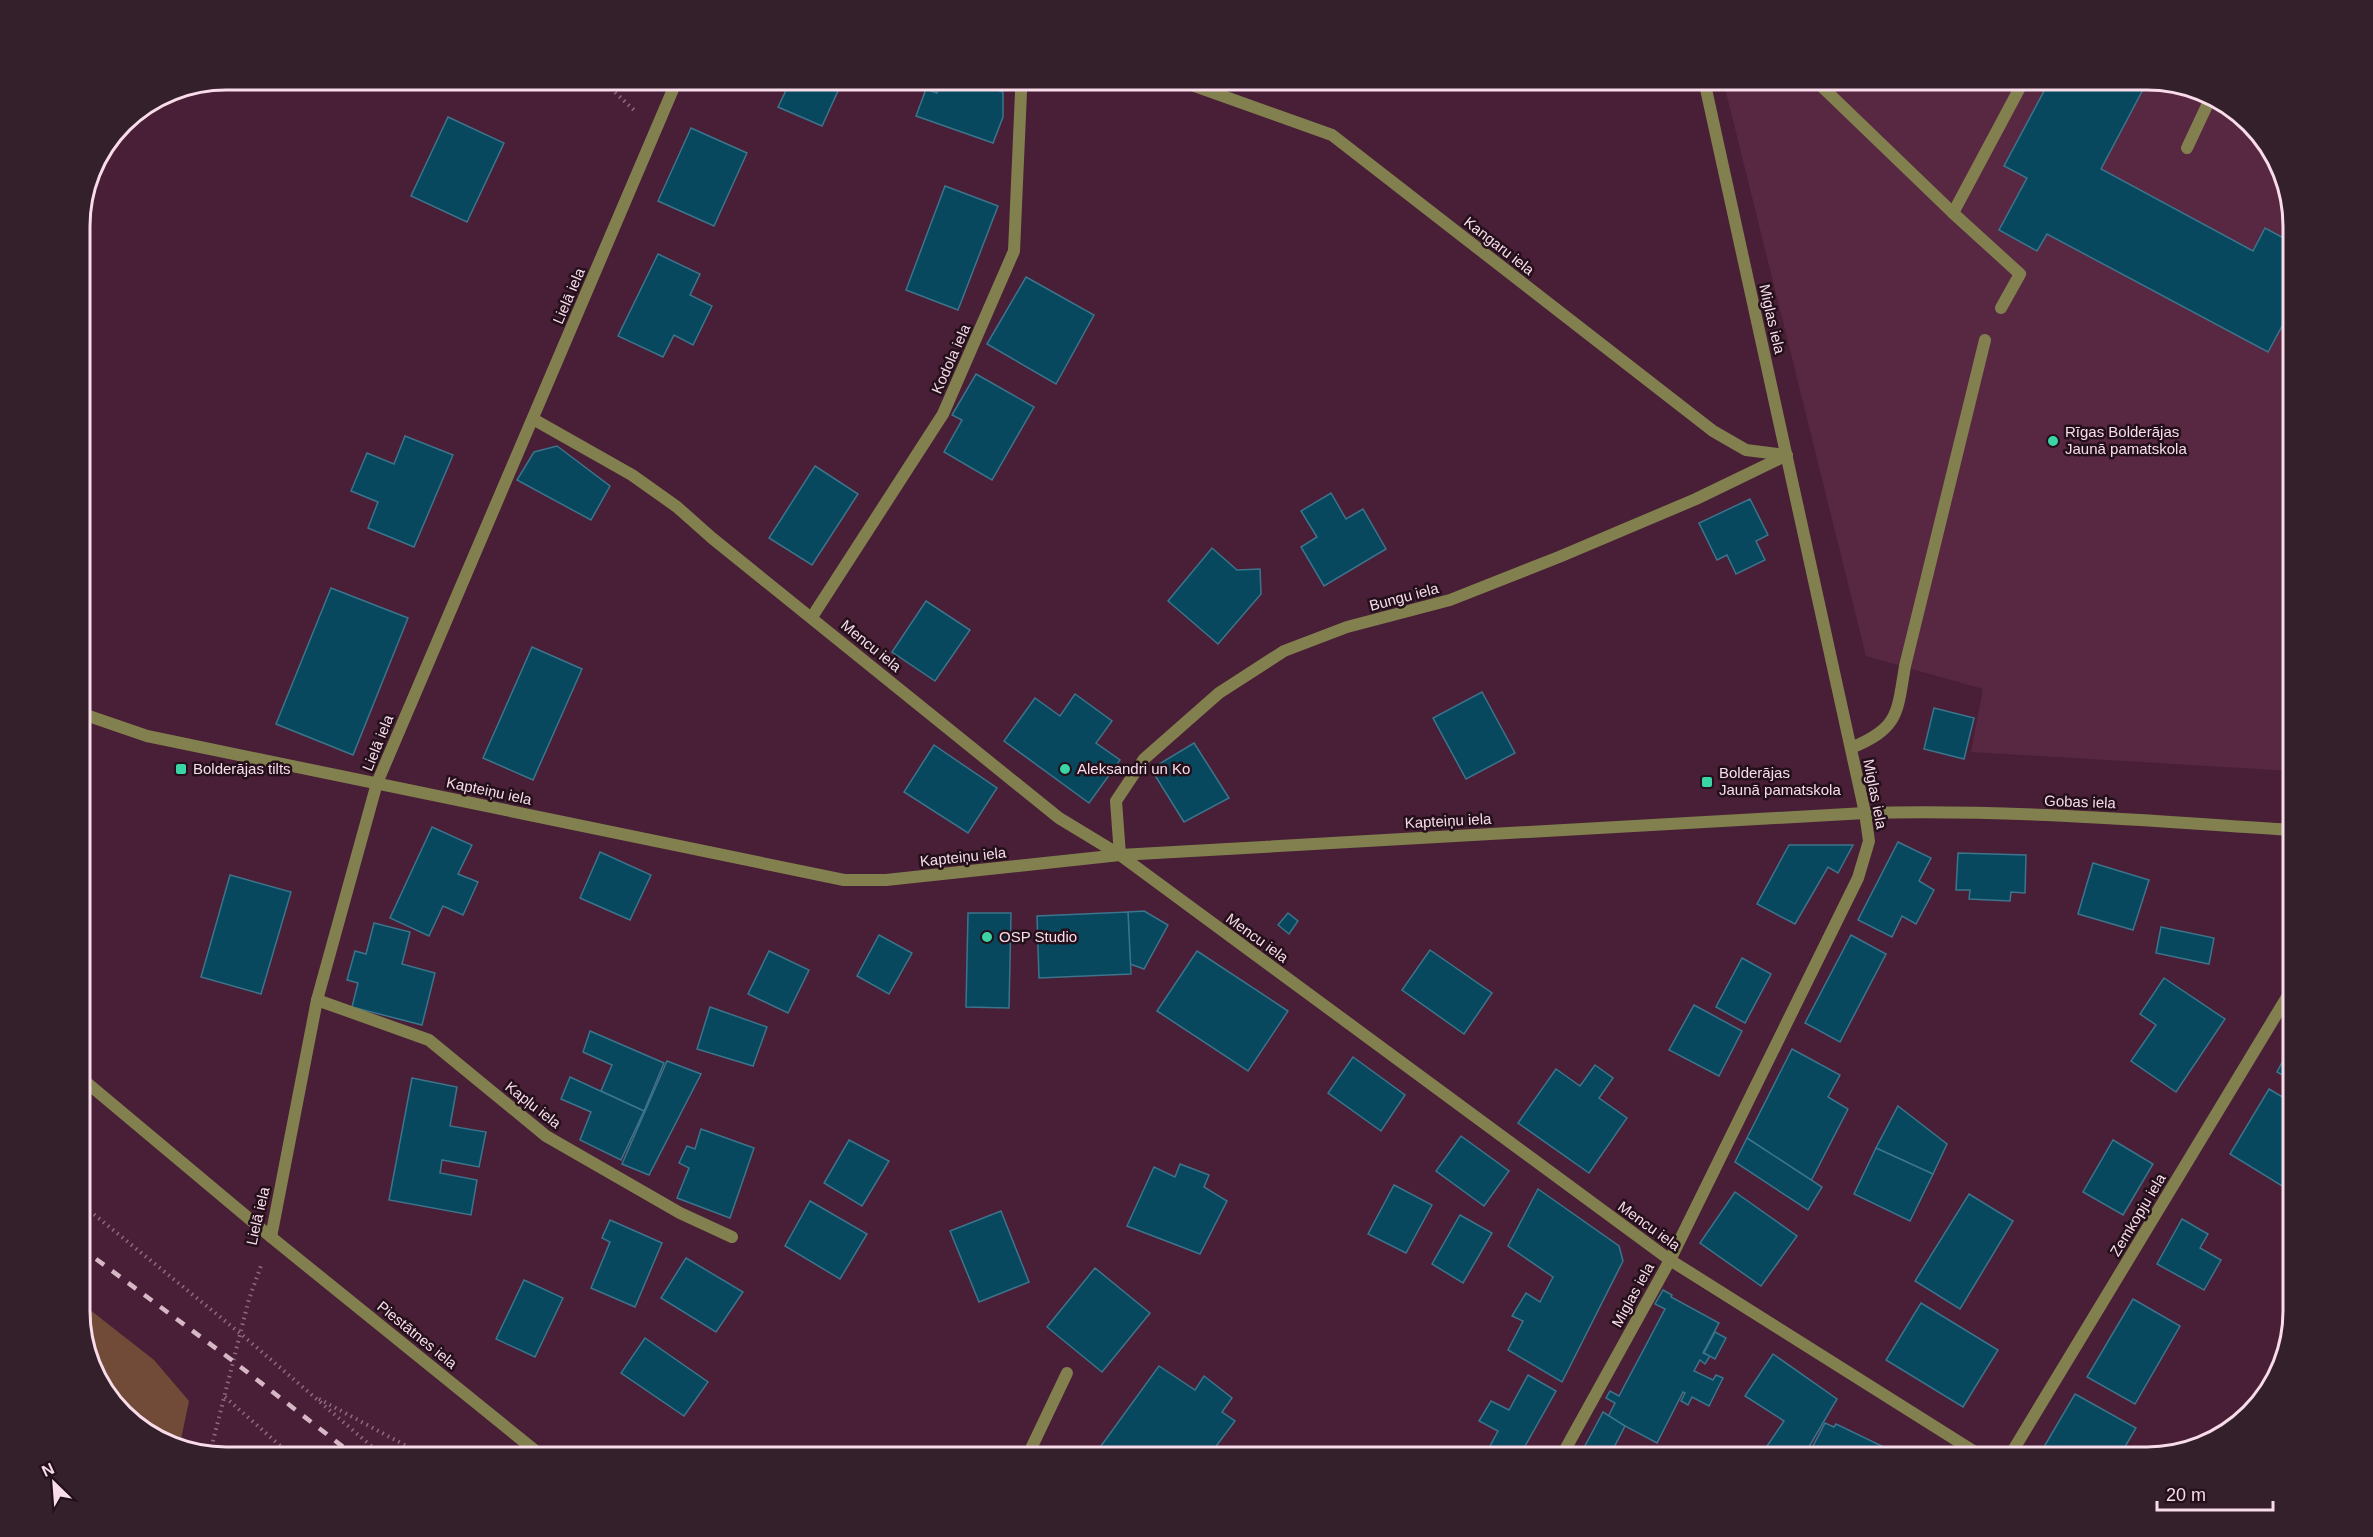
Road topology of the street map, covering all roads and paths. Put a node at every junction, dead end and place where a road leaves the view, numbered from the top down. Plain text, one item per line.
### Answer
1 (613, 90) edge
2 (673, 90) edge
3 (1021, 90) edge
4 (1206, 90) edge
5 (1706, 90) edge
6 (1825, 90) edge
7 (2019, 90) edge
8 (2208, 104) edge
9 (656, 130) junction
10 (2187, 148) dead end
11 (1953, 213) junction
12 (2001, 308) dead end
13 (1985, 340) dead end
14 (533, 419) junction
15 (1787, 455) junction
16 (812, 617) junction
17 (90, 717) edge
18 (1851, 748) junction
19 (377, 783) junction
20 (1865, 813) junction
21 (2283, 829) edge
22 (1120, 855) junction
23 (317, 1000) junction
24 (2283, 1005) edge
25 (90, 1085) edge
26 (90, 1211) edge
27 (271, 1237) junction
28 (732, 1237) dead end
29 (1670, 1260) junction
30 (241, 1334) junction
31 (1067, 1373) dead end
32 (225, 1396) junction
33 (313, 1396) junction
34 (212, 1446) edge
35 (281, 1447) edge
36 (371, 1447) edge
37 (407, 1447) edge
38 (529, 1447) edge
39 (1032, 1447) edge
40 (1567, 1447) edge
41 (1966, 1447) edge
42 (2016, 1447) edge

1 - 9 path
2 - 9 street, Lielā iela
3 - 16 street, Kodola iela
4 - 15 street, Kangaru iela
5 - 15 street, Miglas iela
6 - 11 street
7 - 11 street
8 - 10 street
9 - 14 street, Lielā iela
11 - 12 street
13 - 18 street
14 - 16 street, Mencu iela
14 - 19 street, Lielā iela
15 - 18 street, Miglas iela
15 - 22 street, Bungu iela
16 - 22 street, Mencu iela
17 - 19 street, Kapteiņu iela
18 - 20 street, Miglas iela
19 - 22 street, Kapteiņu iela
19 - 23 street, Lielā iela
20 - 21 street, Gobas iela
20 - 22 street, Kapteiņu iela
20 - 29 street, Miglas iela
22 - 29 street, Mencu iela
23 - 27 street, Lielā iela
23 - 28 street, Kapļu iela
24 - 42 street, Zemkopju iela
25 - 27 street, Piestātnes iela
26 - 30 path
27 - 30 path, Lielā iela
27 - 38 street, Piestātnes iela
29 - 40 street, Miglas iela
29 - 41 street, Mencu iela
30 - 32 path, Lielā iela
30 - 33 path
31 - 39 street
32 - 34 path, Lielā iela
32 - 35 path
33 - 36 path
33 - 37 path

